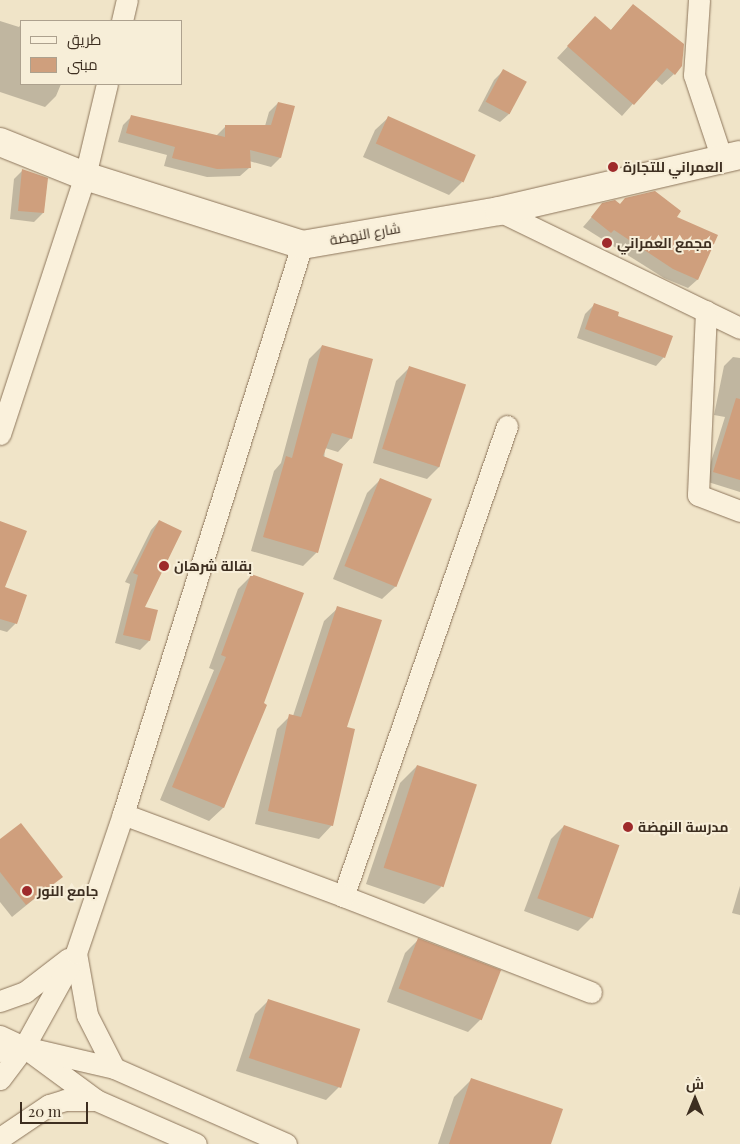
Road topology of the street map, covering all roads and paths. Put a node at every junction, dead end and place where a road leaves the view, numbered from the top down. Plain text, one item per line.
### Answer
1 (127, 0) edge
2 (699, 0) edge
3 (122, 20) edge
4 (107, 85) edge
5 (0, 142) edge
6 (731, 157) edge
7 (85, 176) junction
8 (499, 211) junction
9 (302, 245) junction
10 (706, 311) junction
11 (740, 328) edge
12 (507, 426) dead end
13 (0, 434) edge
14 (740, 511) edge
15 (123, 814) junction
16 (343, 896) junction
17 (76, 953) junction
18 (591, 992) dead end
19 (0, 1001) edge
20 (0, 1036) edge
21 (24, 1047) junction
22 (0, 1051) edge
23 (108, 1066) junction
24 (0, 1079) edge
25 (90, 1095) junction
26 (0, 1138) edge
27 (196, 1144) edge
28 (286, 1144) edge

1 - 3 street
2 - 6 street
4 - 7 street
5 - 7 street, شارع النهضة
6 - 8 street, شارع النهضة
7 - 9 street, شارع النهضة
7 - 13 street
8 - 9 street, شارع النهضة
8 - 10 street
9 - 15 street
10 - 11 street
10 - 14 street
12 - 16 street
15 - 16 street
15 - 17 street
16 - 18 street
17 - 19 street
17 - 21 street
17 - 23 street
20 - 21 street
21 - 22 street
21 - 23 street
21 - 24 street
21 - 25 street
23 - 25 street
23 - 28 street
25 - 26 street
25 - 27 street

